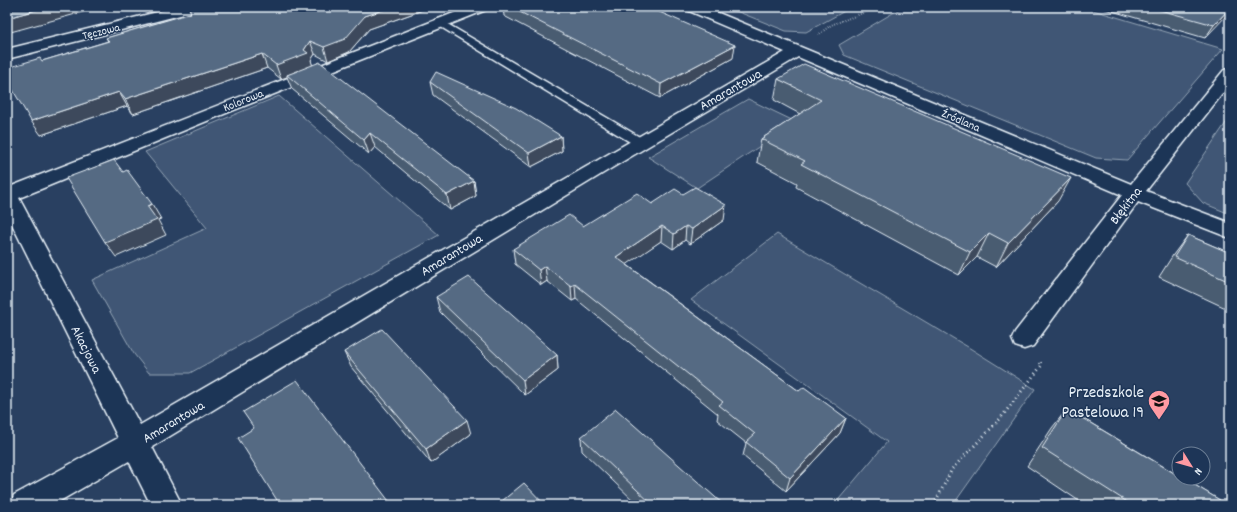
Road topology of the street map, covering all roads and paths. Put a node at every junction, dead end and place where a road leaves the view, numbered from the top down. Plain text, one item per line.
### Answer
1 (195, 7) edge
2 (481, 7) edge
3 (692, 7) edge
4 (879, 7) edge
5 (439, 22) junction
6 (796, 51) junction
7 (7, 54) edge
8 (1230, 73) edge
9 (639, 142) junction
10 (1134, 193) junction
11 (7, 195) edge
12 (1230, 231) edge
13 (1024, 339) joint
14 (136, 443) junction
15 (25, 505) edge
16 (167, 505) edge
17 (934, 505) edge

1 - 7 street, Tęczowa
2 - 5 street, Kolorowa
3 - 6 street, Źródlana
4 - 6 path
5 - 9 lane
5 - 11 street, Kolorowa
6 - 9 street, Amarantowa
6 - 10 street, Źródlana
8 - 10 street, Błękitna
9 - 14 street, Amarantowa
10 - 12 street, Źródlana
10 - 13 street, Błękitna
11 - 14 street, Akacjowa
13 - 17 path
14 - 15 street, Amarantowa
14 - 16 street, Akacjowa

